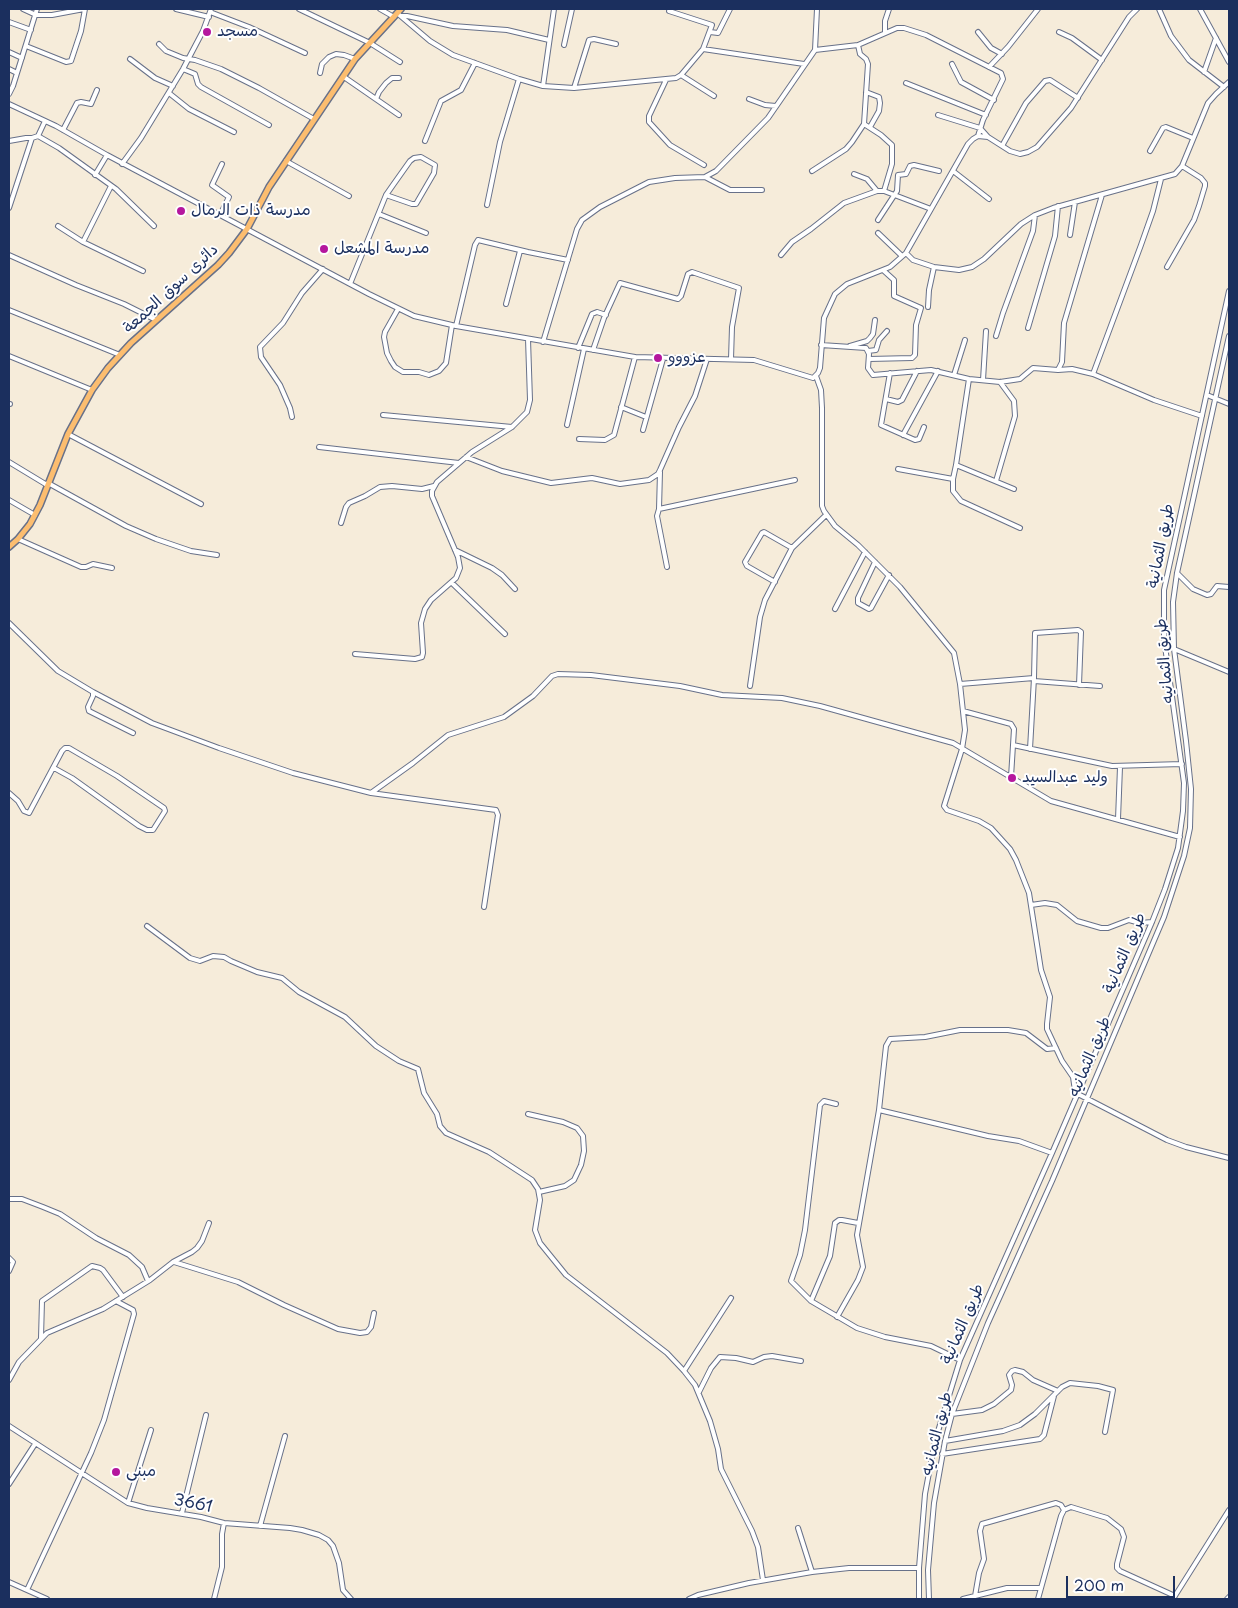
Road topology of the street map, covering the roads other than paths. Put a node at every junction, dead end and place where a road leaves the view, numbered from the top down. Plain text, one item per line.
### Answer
1 (23, 9) edge
2 (37, 9) edge
3 (84, 9) edge
4 (176, 9) edge
5 (299, 9) edge
6 (380, 9) edge
7 (554, 9) edge
8 (572, 9) edge
9 (730, 9) edge
10 (817, 9) edge
11 (889, 9) edge
12 (1038, 9) edge
13 (1137, 9) edge
14 (1159, 9) edge
15 (1200, 9) edge
16 (669, 11) dead end
17 (210, 13) edge
18 (36, 14) junction
19 (398, 14) edge
20 (9, 22) edge
21 (31, 30) junction
22 (710, 32) junction
23 (885, 32) junction
24 (978, 32) dead end
25 (1059, 32) dead end
26 (1216, 38) junction
27 (549, 40) junction
28 (370, 43) junction
29 (159, 44) dead end
30 (616, 44) dead end
31 (564, 45) dead end
32 (858, 45) junction
33 (26, 46) junction
34 (704, 49) junction
35 (815, 50) junction
36 (9, 52) edge
37 (305, 54) dead end
38 (1002, 54) junction
39 (22, 58) junction
40 (130, 59) dead end
41 (187, 59) junction
42 (356, 59) junction
43 (1228, 59) edge
44 (1102, 60) junction
45 (400, 62) dead end
46 (475, 63) junction
47 (804, 64) junction
48 (952, 64) dead end
49 (989, 67) junction
50 (183, 68) junction
51 (9, 69) edge
52 (1204, 72) junction
53 (17, 73) junction
54 (320, 73) dead end
55 (681, 75) junction
56 (344, 77) junction
57 (398, 78) dead end
58 (519, 79) junction
59 (666, 80) junction
60 (1229, 82) edge
61 (906, 83) dead end
62 (173, 86) junction
63 (543, 86) junction
64 (1224, 87) junction
65 (574, 88) junction
66 (97, 90) dead end
67 (866, 92) junction
68 (169, 93) junction
69 (9, 94) edge
70 (714, 96) dead end
71 (1078, 98) junction
72 (376, 99) junction
73 (749, 99) dead end
74 (994, 100) junction
75 (9, 104) edge
76 (776, 106) junction
77 (938, 114) dead end
78 (399, 115) dead end
79 (986, 115) junction
80 (314, 119) junction
81 (45, 121) junction
82 (864, 124) junction
83 (269, 125) dead end
84 (870, 127) junction
85 (980, 128) junction
86 (63, 130) junction
87 (234, 132) dead end
88 (38, 136) junction
89 (978, 136) junction
90 (988, 137) junction
91 (32, 138) junction
92 (1193, 138) junction
93 (9, 141) edge
94 (425, 141) dead end
95 (1002, 146) junction
96 (1150, 151) dead end
97 (107, 155) junction
98 (286, 160) junction
99 (122, 164) junction
100 (222, 164) dead end
101 (704, 164) dead end
102 (1182, 166) junction
103 (812, 170) dead end
104 (939, 171) dead end
105 (953, 172) junction
106 (854, 174) dead end
107 (95, 175) junction
108 (705, 177) junction
109 (1161, 179) junction
110 (111, 186) junction
111 (762, 190) dead end
112 (877, 190) junction
113 (884, 191) junction
114 (386, 195) junction
115 (895, 195) junction
116 (1102, 195) junction
117 (350, 196) dead end
118 (989, 199) dead end
119 (1075, 202) junction
120 (487, 205) dead end
121 (1058, 206) junction
122 (9, 208) edge
123 (931, 208) junction
124 (220, 214) junction
125 (379, 214) junction
126 (1034, 215) junction
127 (878, 220) dead end
128 (58, 226) dead end
129 (154, 226) dead end
130 (246, 229) junction
131 (426, 233) dead end
132 (878, 233) dead end
133 (1070, 235) dead end
134 (83, 242) junction
135 (520, 251) junction
136 (9, 255) edge
137 (781, 255) dead end
138 (904, 255) junction
139 (568, 260) junction
140 (1167, 266) dead end
141 (934, 267) junction
142 (323, 269) junction
143 (883, 270) junction
144 (143, 271) dead end
145 (350, 284) junction
146 (1229, 291) edge
147 (506, 304) dead end
148 (928, 307) dead end
149 (398, 309) junction
150 (9, 310) edge
151 (606, 315) junction
152 (156, 320) junction
153 (875, 320) dead end
154 (454, 326) junction
155 (1028, 328) dead end
156 (887, 331) dead end
157 (986, 331) dead end
158 (996, 336) dead end
159 (1229, 336) edge
160 (528, 339) junction
161 (966, 340) dead end
162 (543, 342) junction
163 (821, 345) junction
164 (1228, 345) edge
165 (848, 347) junction
166 (578, 348) junction
167 (584, 349) junction
168 (593, 350) junction
169 (868, 351) junction
170 (120, 355) junction
171 (9, 356) edge
172 (635, 357) junction
173 (663, 359) junction
174 (731, 359) junction
175 (869, 359) junction
176 (707, 360) junction
177 (1058, 370) junction
178 (917, 371) junction
179 (938, 371) junction
180 (890, 374) junction
181 (1093, 374) junction
182 (954, 375) junction
183 (816, 376) junction
184 (969, 379) junction
185 (983, 380) junction
186 (1000, 382) junction
187 (92, 390) junction
188 (1207, 395) junction
189 (1216, 398) junction
190 (886, 399) junction
191 (1229, 404) edge
192 (622, 407) junction
193 (383, 415) dead end
194 (1202, 416) junction
195 (292, 417) dead end
196 (646, 417) junction
197 (567, 424) dead end
198 (512, 427) junction
199 (924, 427) dead end
200 (643, 430) dead end
201 (68, 434) junction
202 (903, 435) junction
203 (579, 439) dead end
204 (319, 447) dead end
205 (466, 457) junction
206 (9, 462) edge
207 (459, 463) junction
208 (956, 465) junction
209 (898, 469) dead end
210 (660, 470) junction
211 (953, 479) junction
212 (795, 480) dead end
213 (996, 481) junction
214 (48, 484) junction
215 (434, 486) junction
216 (1014, 488) dead end
217 (9, 500) edge
218 (201, 504) dead end
219 (659, 509) junction
220 (35, 515) junction
221 (826, 515) junction
222 (341, 523) dead end
223 (1020, 528) dead end
224 (18, 540) junction
225 (10, 544) edge
226 (792, 548) junction
227 (455, 550) junction
228 (865, 552) junction
229 (216, 555) dead end
230 (875, 562) junction
231 (667, 567) dead end
232 (112, 568) dead end
233 (1177, 573) junction
234 (889, 575) junction
235 (452, 582) junction
236 (775, 582) junction
237 (1229, 587) edge
238 (515, 589) dead end
239 (835, 609) dead end
240 (9, 623) edge
241 (506, 634) dead end
242 (1174, 649) junction
243 (355, 654) dead end
244 (1229, 672) edge
245 (1034, 680) junction
246 (960, 684) junction
247 (1080, 684) junction
248 (750, 686) dead end
249 (1100, 686) dead end
250 (93, 692) junction
251 (963, 711) junction
252 (133, 733) dead end
253 (1012, 745) junction
254 (962, 748) junction
255 (1030, 749) junction
256 (1182, 764) junction
257 (1120, 767) junction
258 (54, 768) junction
259 (1011, 778) junction
260 (9, 793) edge
261 (371, 793) junction
262 (1118, 818) junction
263 (1180, 837) junction
264 (1032, 905) junction
265 (484, 907) dead end
266 (1152, 922) junction
267 (147, 926) dead end
268 (1056, 1048) junction
269 (1078, 1094) junction
270 (1087, 1098) junction
271 (836, 1104) dead end
272 (879, 1110) junction
273 (528, 1114) dead end
274 (1052, 1153) junction
275 (1229, 1158) edge
276 (538, 1192) junction
277 (9, 1199) edge
278 (208, 1223) dead end
279 (858, 1223) junction
280 (9, 1258) edge
281 (173, 1262) junction
282 (9, 1271) edge
283 (148, 1281) junction
284 (123, 1297) junction
285 (731, 1298) dead end
286 (116, 1301) junction
287 (812, 1301) junction
288 (374, 1313) dead end
289 (837, 1317) junction
290 (41, 1338) junction
291 (960, 1360) junction
292 (801, 1362) dead end
293 (684, 1371) junction
294 (9, 1380) edge
295 (699, 1392) junction
296 (1056, 1393) junction
297 (952, 1414) junction
298 (206, 1415) dead end
299 (9, 1426) edge
300 (151, 1430) dead end
301 (1105, 1432) dead end
302 (285, 1436) dead end
303 (945, 1441) junction
304 (35, 1444) junction
305 (942, 1454) junction
306 (82, 1473) junction
307 (9, 1484) edge
308 (128, 1503) junction
309 (1064, 1510) junction
310 (1229, 1510) edge
311 (182, 1513) junction
312 (224, 1524) junction
313 (260, 1526) junction
314 (798, 1528) dead end
315 (919, 1568) junction
316 (812, 1572) junction
317 (763, 1580) junction
318 (9, 1582) edge
319 (1040, 1588) junction
320 (27, 1590) junction
321 (975, 1596) junction
322 (1174, 1598) edge
323 (47, 1599) edge
324 (214, 1599) edge
325 (352, 1599) edge
326 (689, 1599) edge
327 (919, 1599) edge
328 (929, 1599) edge
329 (963, 1599) edge
330 (1038, 1599) edge

1 - 18 street
2 - 18 street
3 - 18 street
3 - 33 street
4 - 17 street
5 - 28 street
6 - 19 street
7 - 27 street
8 - 31 street
9 - 22 street
10 - 35 street
11 - 23 street
12 - 38 street
13 - 44 street
14 - 52 street
15 - 26 street
16 - 22 street
17 - 37 street
17 - 41 street
18 - 21 street
19 - 27 street
19 - 28 main road, دائرى سوق الجمعة
19 - 46 street
20 - 21 street
21 - 33 street
22 - 34 street
23 - 32 street
23 - 49 street
24 - 38 street
25 - 44 street
26 - 43 street
26 - 52 street
27 - 63 street
28 - 42 main road, دائرى سوق الجمعة
28 - 45 street
29 - 41 street
30 - 65 street
32 - 35 street
32 - 67 street
33 - 39 street
34 - 47 street
34 - 55 street
35 - 47 street
36 - 39 street
38 - 49 street
39 - 53 street
40 - 62 street
41 - 50 street
41 - 80 street
42 - 54 street
42 - 56 main road, دائرى سوق الجمعة
44 - 71 street
46 - 58 street
46 - 94 street
47 - 76 street
48 - 74 street
49 - 74 street
50 - 62 street
50 - 83 street
51 - 53 street
52 - 64 street
53 - 69 street
55 - 59 street
55 - 70 street
56 - 72 street
56 - 80 main road, دائرى سوق الجمعة
57 - 72 street
58 - 63 street
58 - 120 street
59 - 65 street
59 - 101 street
60 - 64 street
61 - 79 street
62 - 68 street
63 - 65 street
64 - 92 street
66 - 86 street
67 - 82 street
67 - 84 street
68 - 87 street
68 - 99 street
71 - 95 street
71 - 95 street
72 - 78 street
73 - 76 street
74 - 79 street
75 - 81 street
76 - 108 street
77 - 85 street
79 - 85 street
80 - 98 main road, دائرى سوق الجمعة
81 - 86 street
81 - 88 street
82 - 84 street
82 - 103 street
84 - 113 street
85 - 89 street
85 - 90 street
86 - 97 street
88 - 91 street
88 - 107 street
89 - 90 street
89 - 105 street
90 - 95 street
91 - 93 street
91 - 122 street
92 - 96 street
92 - 102 street
97 - 99 street
97 - 107 street
98 - 117 street
98 - 130 main road, دائرى سوق الجمعة
99 - 124 street
100 - 124 street
102 - 109 street
102 - 140 street
104 - 115 street
105 - 118 street
105 - 123 street
106 - 112 street
107 - 110 street
108 - 111 street
108 - 139 street
109 - 116 street
109 - 181 street
110 - 129 street
110 - 134 street
112 - 113 street
112 - 137 street
113 - 115 street
114 - 114 street
114 - 125 street
115 - 123 street
115 - 127 street
116 - 119 street
116 - 177 street
119 - 121 street
119 - 133 street
121 - 126 street
121 - 155 street
123 - 138 street
124 - 130 street
125 - 131 street
125 - 145 street
126 - 141 street
126 - 158 street
128 - 134 street
130 - 142 street
130 - 152 main road, دائرى سوق الجمعة
132 - 138 street
134 - 144 street
135 - 139 street
135 - 147 street
135 - 154 street
136 - 152 street
138 - 141 street
138 - 143 street
139 - 162 street
141 - 148 street
142 - 145 street
142 - 195 street
143 - 163 street
143 - 175 street
145 - 149 street
146 - 188 street, طريق الثمانية
149 - 154 street
149 - 154 street
150 - 170 street
151 - 166 street
151 - 168 street
151 - 174 street
152 - 170 main road, دائرى سوق الجمعة
153 - 165 street
154 - 160 street
156 - 169 street
157 - 185 street
159 - 164 street, طريق الثمانيه
160 - 162 street
160 - 198 street
161 - 182 street
162 - 166 street
163 - 165 street
163 - 183 street
164 - 189 street, طريق الثمانيه
165 - 169 street
166 - 167 street
167 - 168 street
167 - 197 street
168 - 172 street
169 - 175 street
170 - 187 main road, دائرى سوق الجمعة
171 - 187 street
172 - 173 street
172 - 192 street
173 - 176 street
173 - 196 street
174 - 176 street
174 - 183 street
175 - 180 street
176 - 210 street
177 - 181 street
177 - 186 street
178 - 179 street
178 - 180 street
178 - 190 street
179 - 182 street
179 - 202 street
180 - 190 street
181 - 194 street
182 - 184 street
183 - 221 street
184 - 185 street
184 - 208 street
185 - 186 street
186 - 213 street
187 - 201 main road, دائرى سوق الجمعة
188 - 189 street
188 - 194 street, طريق الثمانية
189 - 191 street
189 - 233 street, طريق الثمانيه
190 - 202 street
192 - 196 street
192 - 203 street
193 - 198 street
194 - 256 street, طريق الثمانية
196 - 200 street
198 - 205 street
199 - 202 street
201 - 214 main road, دائرى سوق الجمعة
201 - 218 street
204 - 207 street
205 - 207 street
205 - 210 street
206 - 214 street
207 - 215 street
208 - 211 street
208 - 213 street
209 - 211 street
210 - 219 street
211 - 223 street
212 - 219 street
213 - 216 street
214 - 220 main road, دائرى سوق الجمعة
214 - 229 street
215 - 222 street
215 - 227 street
217 - 220 street
219 - 231 street
220 - 224 main road, دائرى سوق الجمعة
221 - 226 street
221 - 228 street
224 - 225 main road, دائرى سوق الجمعة
224 - 232 street
226 - 236 street
226 - 236 street
227 - 235 street
227 - 238 street
228 - 230 street
228 - 239 street
230 - 234 street
230 - 234 street
233 - 237 street
233 - 242 street, طريق الثمانيه
234 - 246 street
235 - 241 street
235 - 243 street
236 - 248 street
240 - 250 street
242 - 244 street
242 - 270 street, طريق الثمانيه
245 - 246 street
245 - 247 street
245 - 247 street
245 - 255 street
246 - 251 street
247 - 249 street
250 - 252 street
250 - 261 street
251 - 253 street
251 - 254 street
253 - 255 street
253 - 259 street
254 - 259 street
254 - 261 street
254 - 264 street
255 - 257 street
256 - 257 street
256 - 263 street, طريق الثمانية
257 - 262 street
258 - 258 street
258 - 260 street
259 - 262 street
261 - 265 street
262 - 263 street
263 - 266 street, طريق الثمانية
264 - 266 street
264 - 268 street
266 - 269 street, طريق الثمانية
267 - 276 street
268 - 269 street
268 - 272 street
269 - 270 street
269 - 274 street, طريق الثمانية
270 - 275 street
270 - 297 street, طريق الثمانيه
271 - 287 street
272 - 274 street
272 - 279 street
273 - 276 street
274 - 291 street, طريق الثمانية
276 - 293 street
277 - 283 street
278 - 281 street
279 - 287 street
279 - 289 street
280 - 282 street
281 - 283 street
281 - 288 street
283 - 284 street
284 - 286 street
284 - 290 street
285 - 293 street
286 - 290 street
286 - 306 street
287 - 289 street
289 - 291 street
290 - 294 street
291 - 315 street, طريق الثمانية
292 - 295 street
293 - 295 street
295 - 317 street
296 - 297 street
296 - 301 street
296 - 303 street
296 - 305 street
297 - 303 street, طريق الثمانيه
298 - 311 street
299 - 304 street, 3661
300 - 308 street
302 - 313 street
303 - 305 street, طريق الثمانيه
304 - 306 street, 3661
304 - 307 street
305 - 328 street, طريق الثمانيه
306 - 308 street, 3661
306 - 320 street
308 - 311 street, 3661
309 - 319 street
309 - 321 street
309 - 322 street
310 - 322 street
311 - 312 street, 3661
312 - 313 street, 3661
312 - 324 street
313 - 325 street, 3661
314 - 316 street
315 - 316 street
315 - 327 street, طريق الثمانية
316 - 317 street
317 - 326 street
318 - 320 street
319 - 321 street
319 - 330 street
320 - 323 street
321 - 329 street

